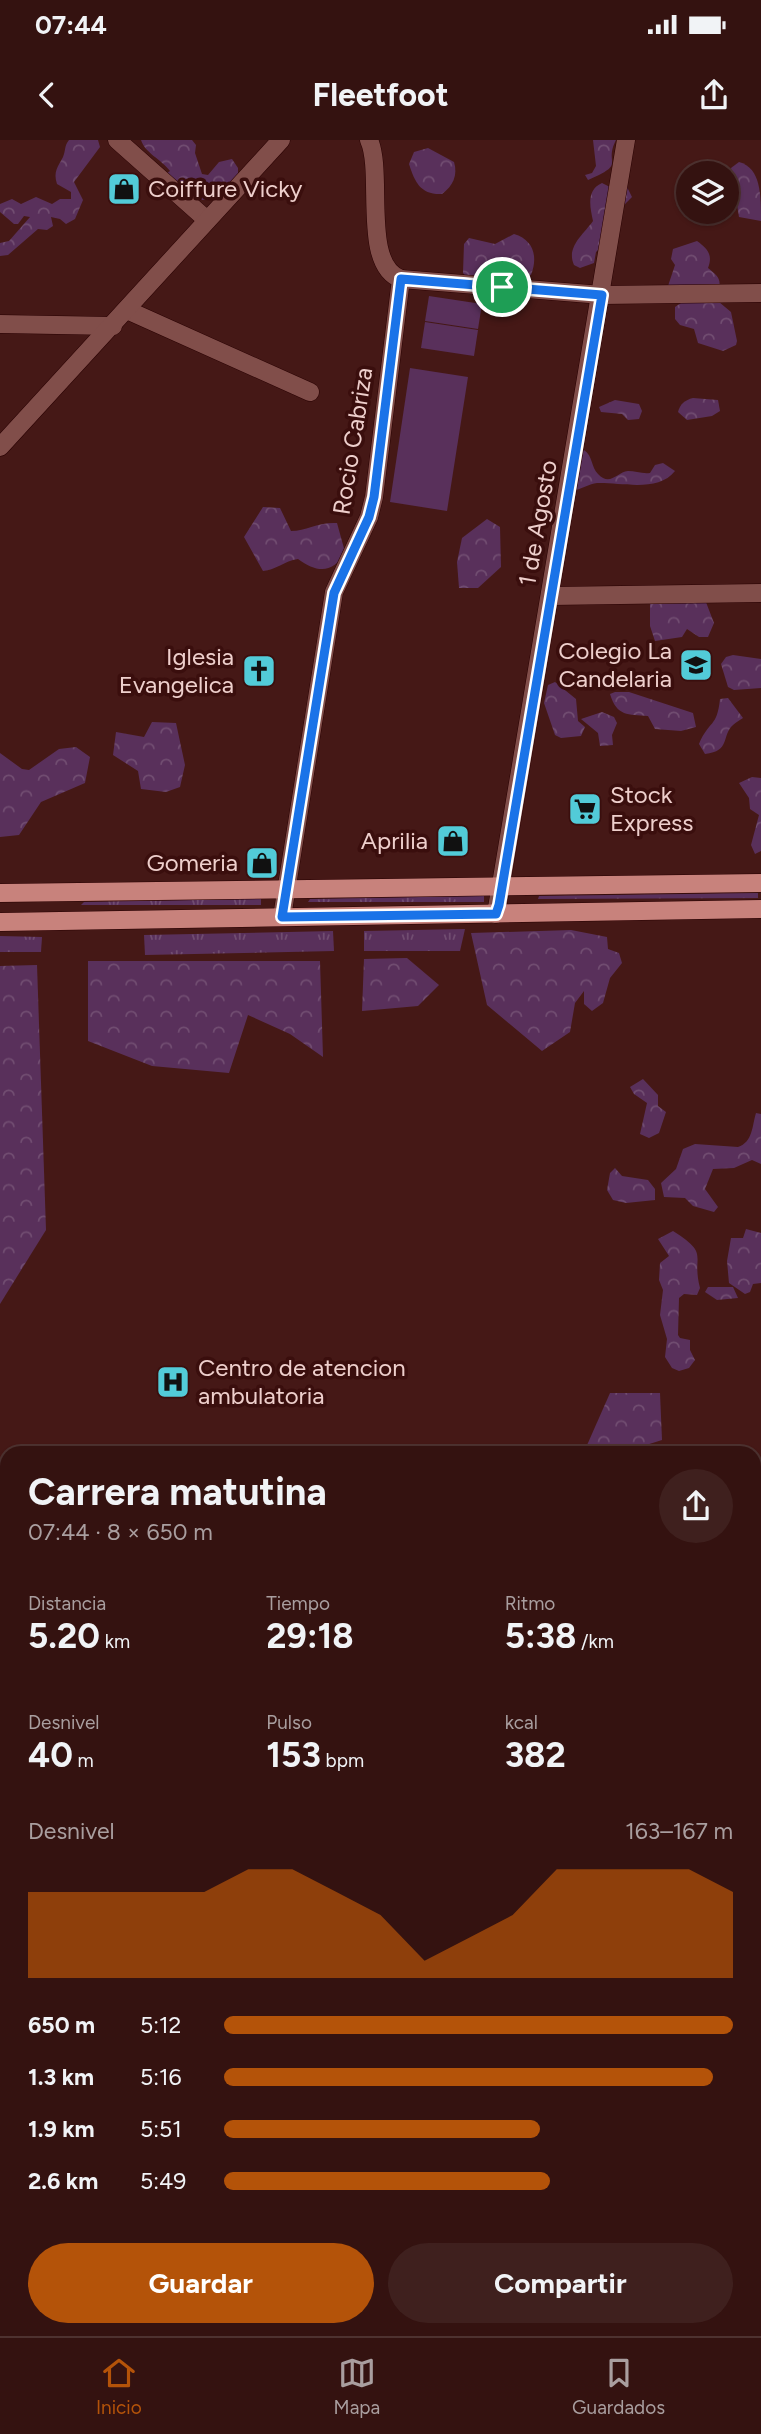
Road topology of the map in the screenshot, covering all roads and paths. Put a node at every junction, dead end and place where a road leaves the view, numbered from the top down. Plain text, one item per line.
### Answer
1 (117, 140) edge
2 (281, 140) edge
3 (369, 140) edge
4 (626, 140) edge
5 (207, 220) junction
6 (401, 279) junction
7 (761, 293) edge
8 (602, 295) junction
9 (127, 310) junction
10 (0, 324) edge
11 (113, 326) junction
12 (310, 392) dead end
13 (0, 447) edge
14 (761, 593) edge
15 (551, 596) junction
16 (761, 883) edge
17 (502, 887) junction
18 (286, 890) junction
19 (0, 893) edge
20 (761, 909) edge
21 (496, 914) junction
22 (282, 917) junction
23 (0, 922) edge

1 - 5 street
2 - 5 street
3 - 6 street
4 - 8 street, 1 de Agosto
5 - 9 street
6 - 8 street
6 - 18 street, Rocio Cabriza
7 - 8 street
8 - 15 street, 1 de Agosto
9 - 11 street
9 - 12 street
10 - 11 street
11 - 13 street
14 - 15 street
15 - 17 street, 1 de Agosto
16 - 17 main road
17 - 18 main road
17 - 21 street, 1 de Agosto
18 - 19 main road
18 - 22 street, Rocio Cabriza
20 - 21 main road
21 - 22 main road
22 - 23 main road

